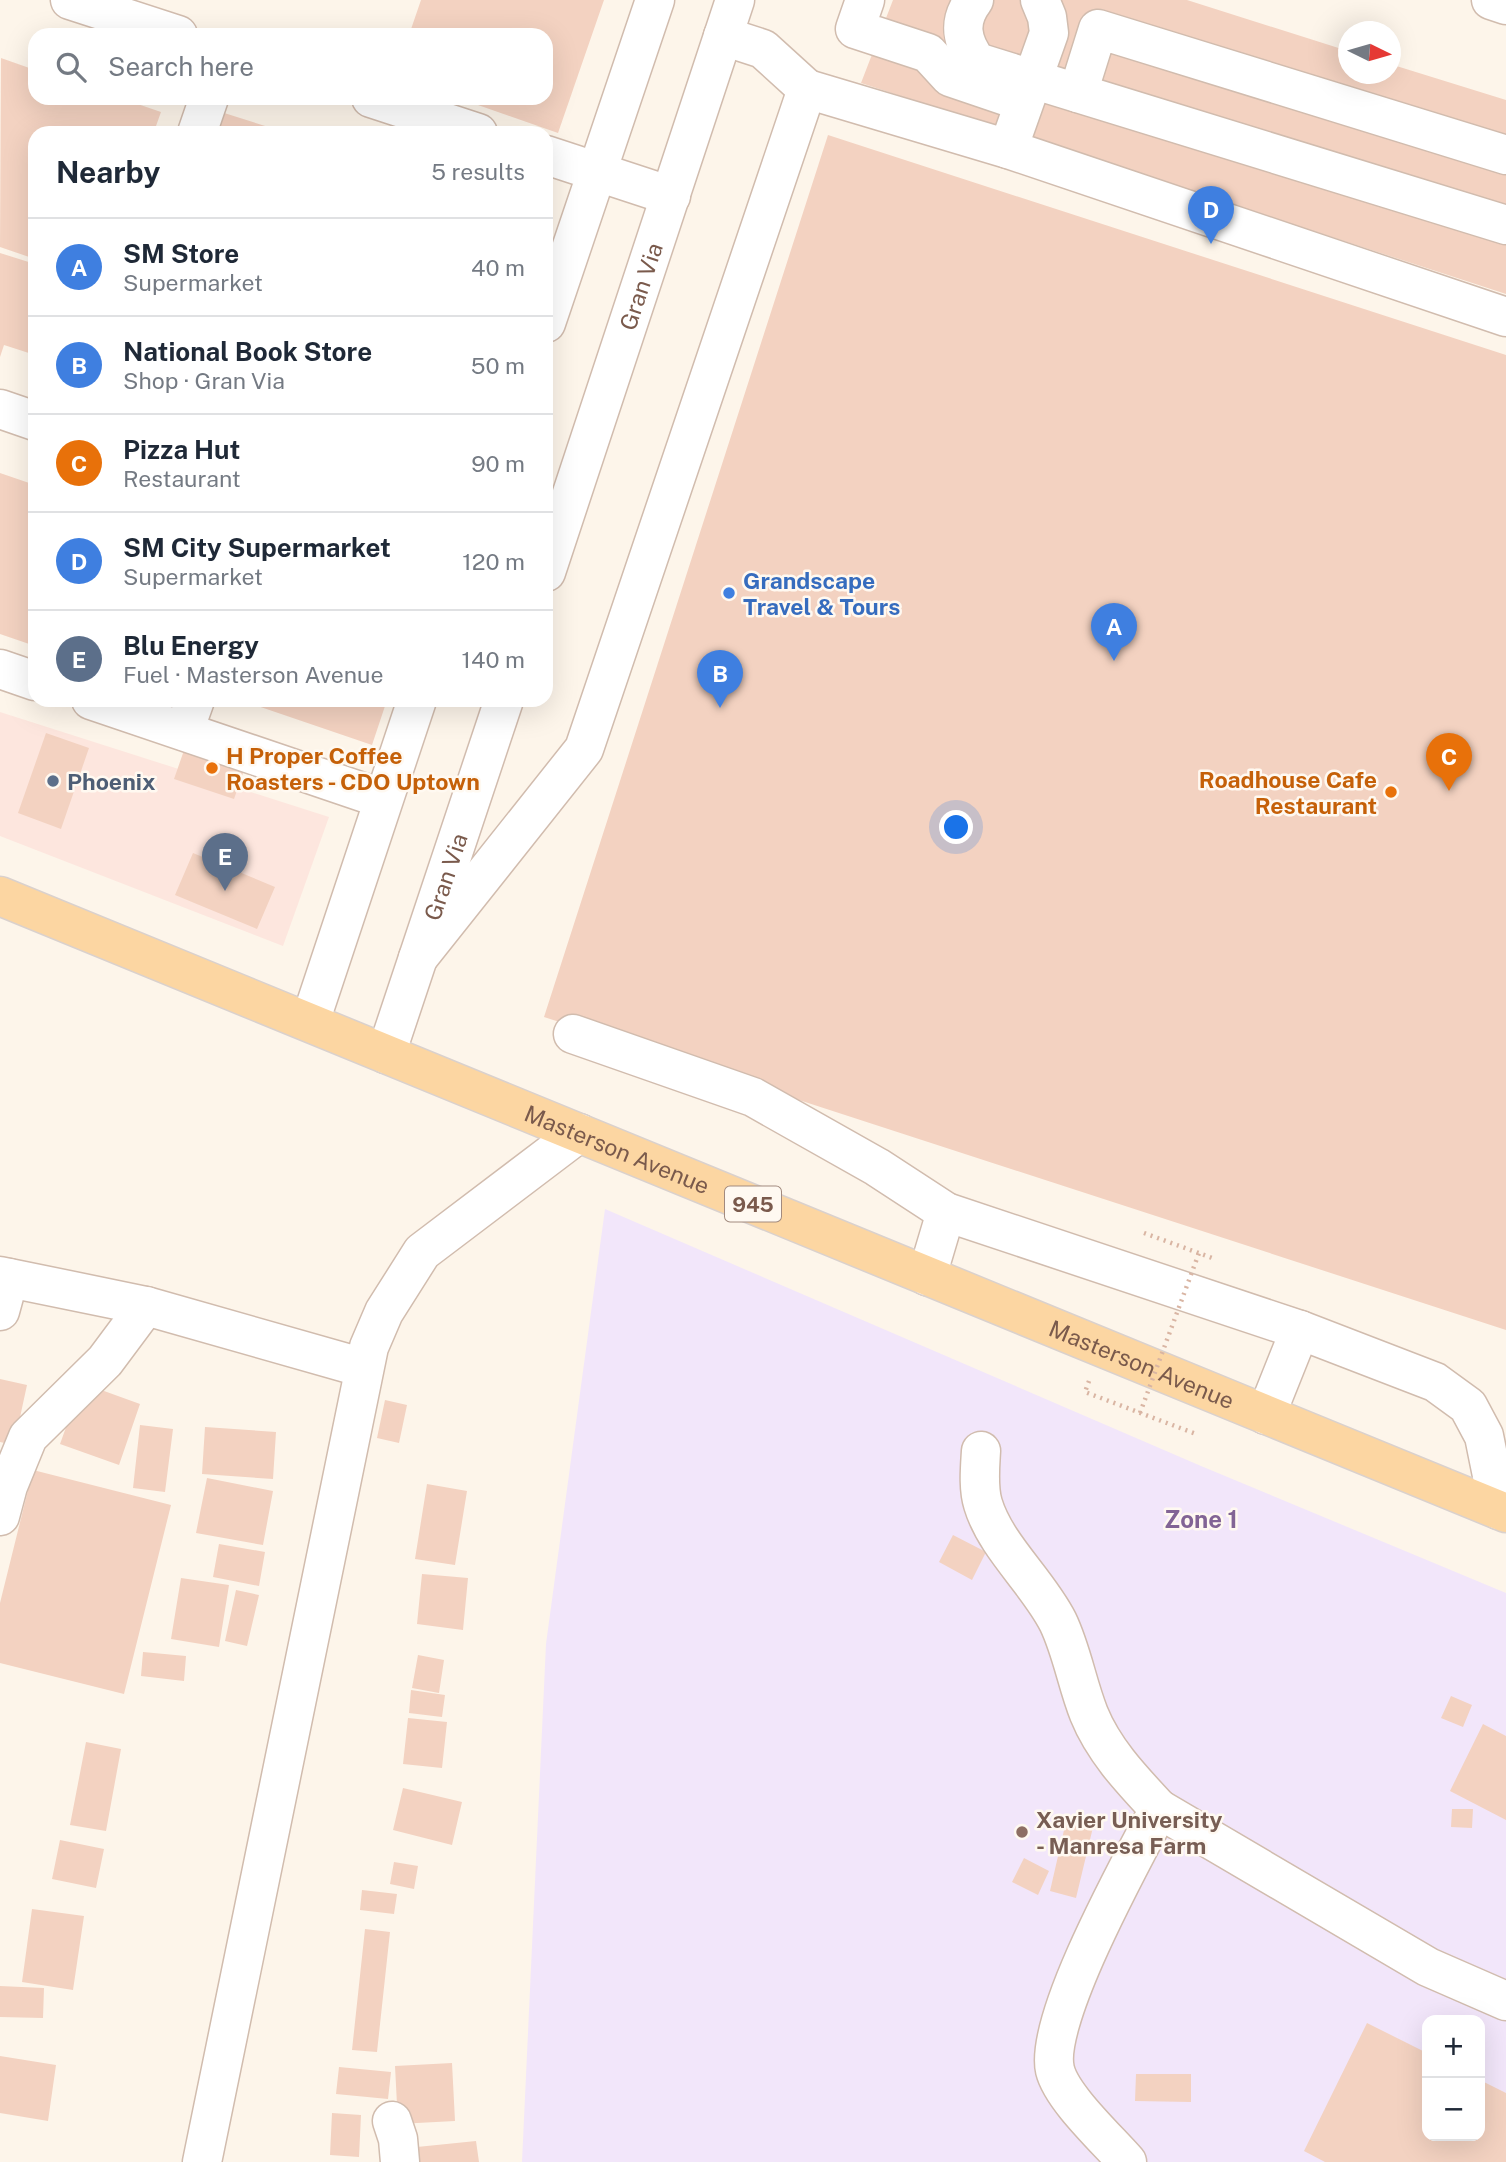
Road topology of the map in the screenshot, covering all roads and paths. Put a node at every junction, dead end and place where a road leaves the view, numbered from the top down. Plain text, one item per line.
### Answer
1 (70, 0) edge
2 (655, 0) edge
3 (735, 0) edge
4 (865, 0) edge
5 (974, 0) edge
6 (1040, 0) edge
7 (1063, 0) edge
8 (1491, 0) edge
9 (1506, 5) edge
10 (156, 28) edge
11 (1098, 29) junction
12 (723, 36) junction
13 (807, 89) junction
14 (1078, 93) junction
15 (207, 105) edge
16 (392, 105) edge
17 (199, 126) edge
18 (457, 126) edge
19 (1008, 149) junction
20 (1506, 155) edge
21 (553, 157) edge
22 (597, 172) junction
23 (670, 196) junction
24 (1506, 225) edge
25 (553, 302) edge
26 (1506, 317) edge
27 (0, 409) edge
28 (28, 419) edge
29 (553, 551) edge
30 (0, 669) edge
31 (28, 679) edge
32 (134, 707) edge
33 (415, 707) edge
34 (502, 707) edge
35 (190, 716) edge
36 (383, 799) junction
37 (0, 896) edge
38 (418, 958) junction
39 (310, 1022) junction
40 (573, 1034) dead end
41 (386, 1054) junction
42 (579, 1133) junction
43 (946, 1212) junction
44 (1144, 1233) dead end
45 (927, 1276) junction
46 (3, 1288) edge
47 (146, 1307) junction
48 (1300, 1329) junction
49 (364, 1368) junction
50 (1085, 1392) dead end
51 (1140, 1413) junction
52 (1266, 1415) junction
53 (1196, 1434) dead end
54 (981, 1451) dead end
55 (1503, 1512) edge
56 (0, 1516) edge
57 (1159, 1809) junction
58 (1506, 2001) edge
59 (392, 2122) dead end
60 (202, 2162) edge
61 (400, 2162) edge
62 (1127, 2162) edge

1 - 10 street
2 - 22 street
3 - 12 street, Gran Via
4 - 14 street
5 - 14 street
6 - 19 street
7 - 11 street
8 - 9 street
11 - 14 street
11 - 20 street
12 - 13 street
12 - 23 street, Gran Via
13 - 19 street
13 - 38 street
14 - 24 street
15 - 17 street
16 - 18 street
19 - 26 street
21 - 22 street
22 - 23 street
22 - 25 street
23 - 29 street, Gran Via
27 - 28 street
30 - 31 street
32 - 35 street
33 - 36 street
34 - 38 street, Gran Via
35 - 36 street
36 - 39 street
37 - 39 main road, Masterson Avenue / 945
38 - 41 street, Gran Via
39 - 41 main road, Masterson Avenue / 945
40 - 43 street
41 - 42 main road, Masterson Avenue / 945
42 - 45 main road, Masterson Avenue / 945
42 - 49 street
43 - 45 street
43 - 48 street
44 - 51 path, bridge
45 - 52 main road, Masterson Avenue / 945
46 - 47 street
47 - 49 street
47 - 56 street
48 - 52 street
48 - 55 street
49 - 60 street
50 - 51 path
51 - 53 path
52 - 55 main road, Masterson Avenue / 945
54 - 57 street
57 - 58 street
57 - 62 street
59 - 61 street

